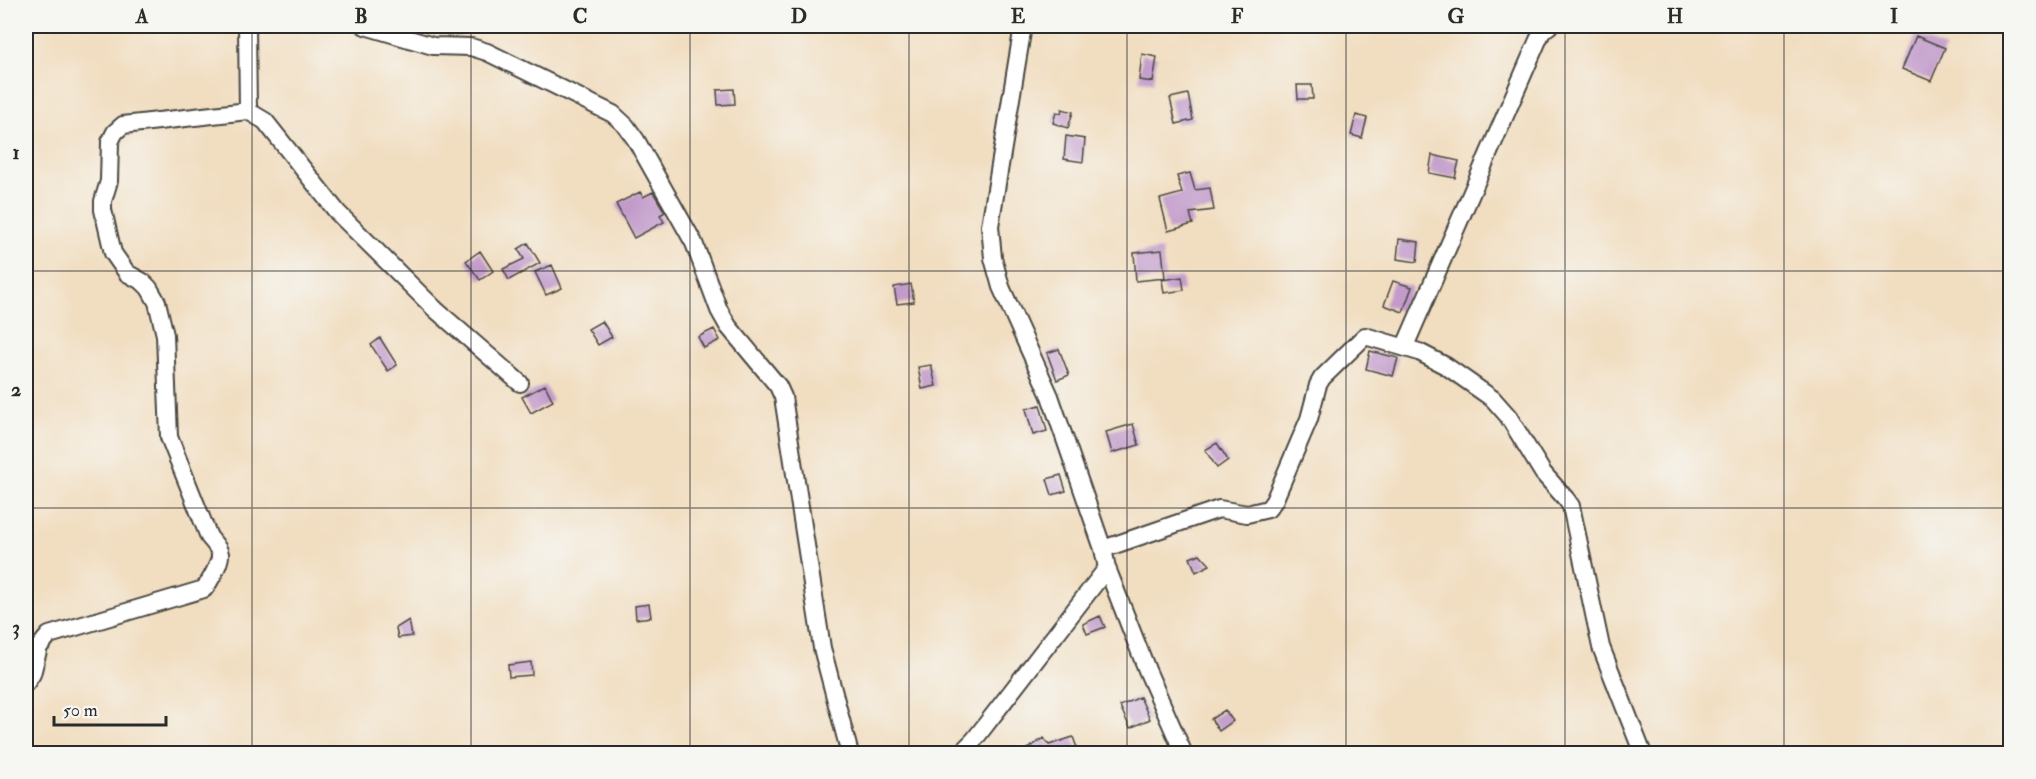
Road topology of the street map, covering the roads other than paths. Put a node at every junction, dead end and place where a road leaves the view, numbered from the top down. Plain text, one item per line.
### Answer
1 (247, 26) edge
2 (365, 26) edge
3 (1023, 26) edge
4 (1549, 26) edge
5 (248, 111) junction
6 (1405, 346) junction
7 (520, 383) dead end
8 (1103, 549) junction
9 (1107, 568) junction
10 (26, 683) edge
11 (850, 753) edge
12 (960, 753) edge
13 (1184, 753) edge
14 (1643, 753) edge

1 - 5 street
2 - 11 street
3 - 8 street
4 - 6 street
5 - 7 street
5 - 10 street
6 - 8 street
6 - 14 street
8 - 9 street
9 - 12 street
9 - 13 street

